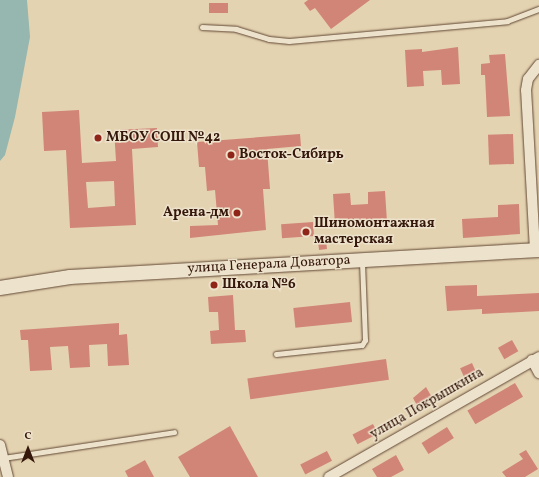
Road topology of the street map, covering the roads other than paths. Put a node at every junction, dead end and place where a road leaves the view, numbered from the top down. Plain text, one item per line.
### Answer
1 (539, 9) edge
2 (202, 27) dead end
3 (539, 65) edge
4 (537, 250) edge
5 (362, 260) junction
6 (0, 288) edge
7 (276, 354) dead end
8 (535, 358) edge
9 (539, 373) edge
10 (174, 432) dead end
11 (0, 445) edge
12 (3, 458) junction
13 (8, 477) edge
14 (329, 477) edge

1 - 2 lane
3 - 4 street
4 - 5 street, улица Генерала Доватора
5 - 6 street, улица Генерала Доватора
5 - 7 lane
8 - 9 street
8 - 14 street, улица Покрышкина
10 - 12 lane
11 - 12 street
12 - 13 street

